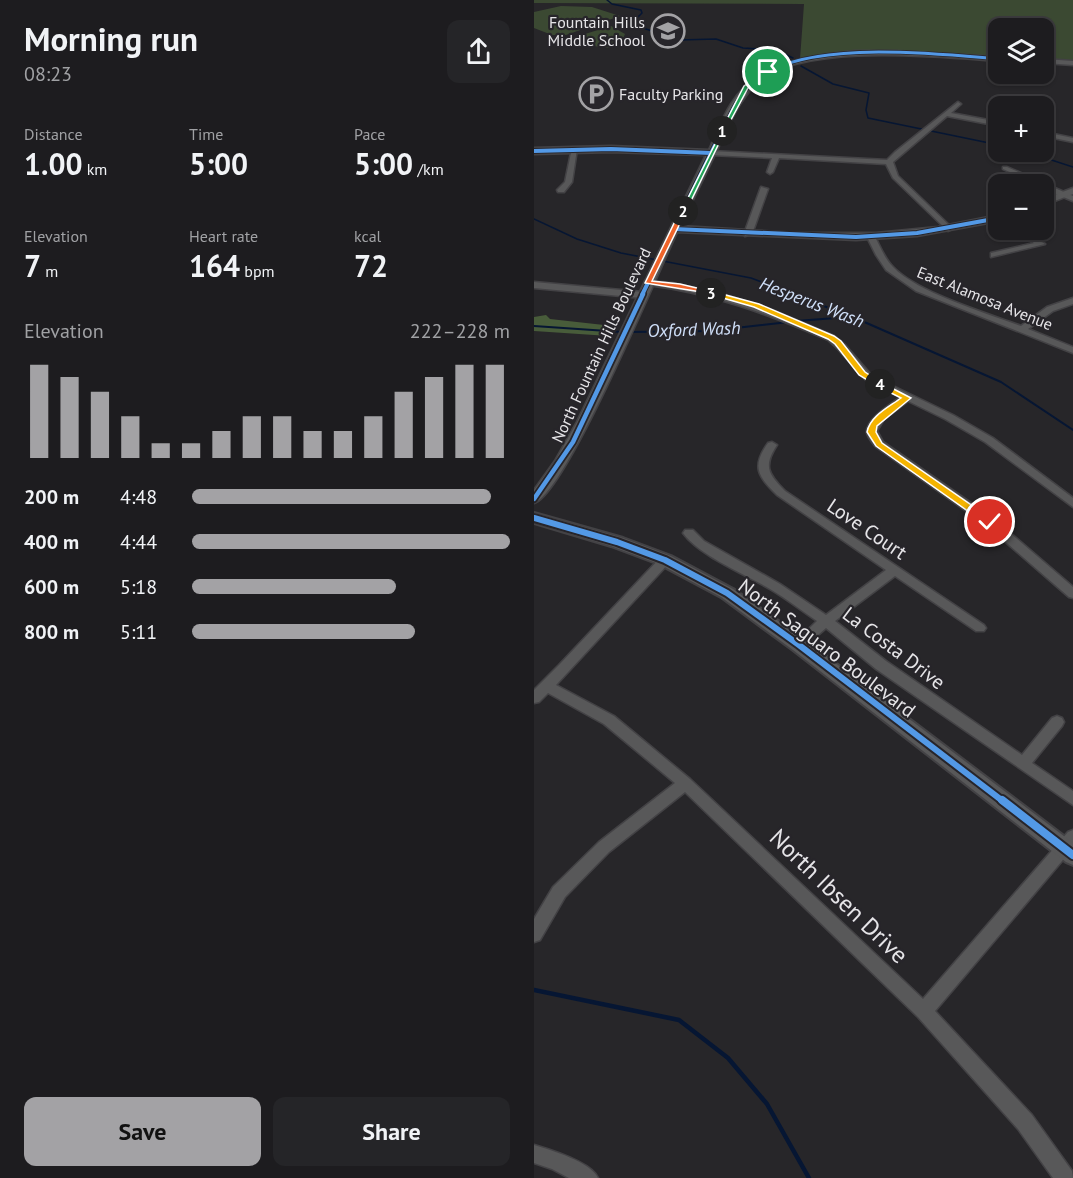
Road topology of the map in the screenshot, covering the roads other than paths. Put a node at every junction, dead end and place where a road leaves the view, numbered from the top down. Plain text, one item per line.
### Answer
1 (988, 58) edge
2 (1054, 62) edge
3 (1073, 63) edge
4 (958, 104) dead end
5 (947, 114) junction
6 (988, 122) edge
7 (1054, 135) edge
8 (1071, 138) edge
9 (574, 149) junction
10 (534, 151) edge
11 (711, 153) junction
12 (776, 156) junction
13 (889, 162) junction
14 (1005, 168) dead end
15 (770, 172) dead end
16 (1018, 174) edge
17 (764, 189) dead end
18 (561, 190) dead end
19 (1068, 193) edge
20 (1073, 199) edge
21 (988, 221) edge
22 (674, 229) junction
23 (948, 229) junction
24 (748, 234) junction
25 (871, 237) junction
26 (1034, 240) edge
27 (994, 255) dead end
28 (534, 285) edge
29 (646, 289) junction
30 (1073, 301) edge
31 (1020, 330) junction
32 (1073, 350) edge
33 (907, 398) junction
34 (772, 445) dead end
35 (534, 499) edge
36 (1073, 503) edge
37 (534, 518) edge
38 (689, 533) dead end
39 (664, 560) junction
40 (895, 570) junction
41 (1073, 594) edge
42 (826, 621) junction
43 (980, 628) dead end
44 (799, 645) junction
45 (546, 686) junction
46 (534, 698) edge
47 (1057, 722) dead end
48 (1023, 764) junction
49 (685, 783) junction
50 (1073, 799) edge
51 (1069, 846) edge
52 (534, 934) edge
53 (924, 1011) junction
54 (534, 1154) edge
55 (588, 1178) edge
56 (1065, 1178) edge

1 - 11 street, North Fountain Hills Boulevard
2 - 3 street
4 - 5 street
5 - 6 street
5 - 13 street
7 - 8 street
9 - 10 street
9 - 11 street
9 - 18 street
11 - 12 street
11 - 22 street, North Fountain Hills Boulevard
12 - 13 street
12 - 15 street
13 - 23 street
14 - 16 street
17 - 24 street
19 - 20 street
21 - 23 street
22 - 24 street
22 - 29 street, North Fountain Hills Boulevard
23 - 25 street
24 - 25 street
25 - 31 street, East Alamosa Avenue
26 - 27 street
28 - 29 street
29 - 33 street
29 - 35 street, North Fountain Hills Boulevard
30 - 31 street
31 - 32 street, East Alamosa Avenue
33 - 36 street
33 - 41 street
34 - 40 street, Love Court
37 - 39 main road, North Saguaro Boulevard
38 - 42 street, La Costa Drive
39 - 44 main road, North Saguaro Boulevard
39 - 45 street
40 - 42 street
40 - 43 street, Love Court
42 - 44 street
42 - 48 street, La Costa Drive
44 - 51 main road, North Saguaro Boulevard
45 - 46 street
45 - 49 street, North Ibsen Drive
47 - 48 street
48 - 50 street, La Costa Drive
49 - 52 street
49 - 53 street, North Ibsen Drive
51 - 53 street
53 - 56 street, North Ibsen Drive
54 - 55 street

